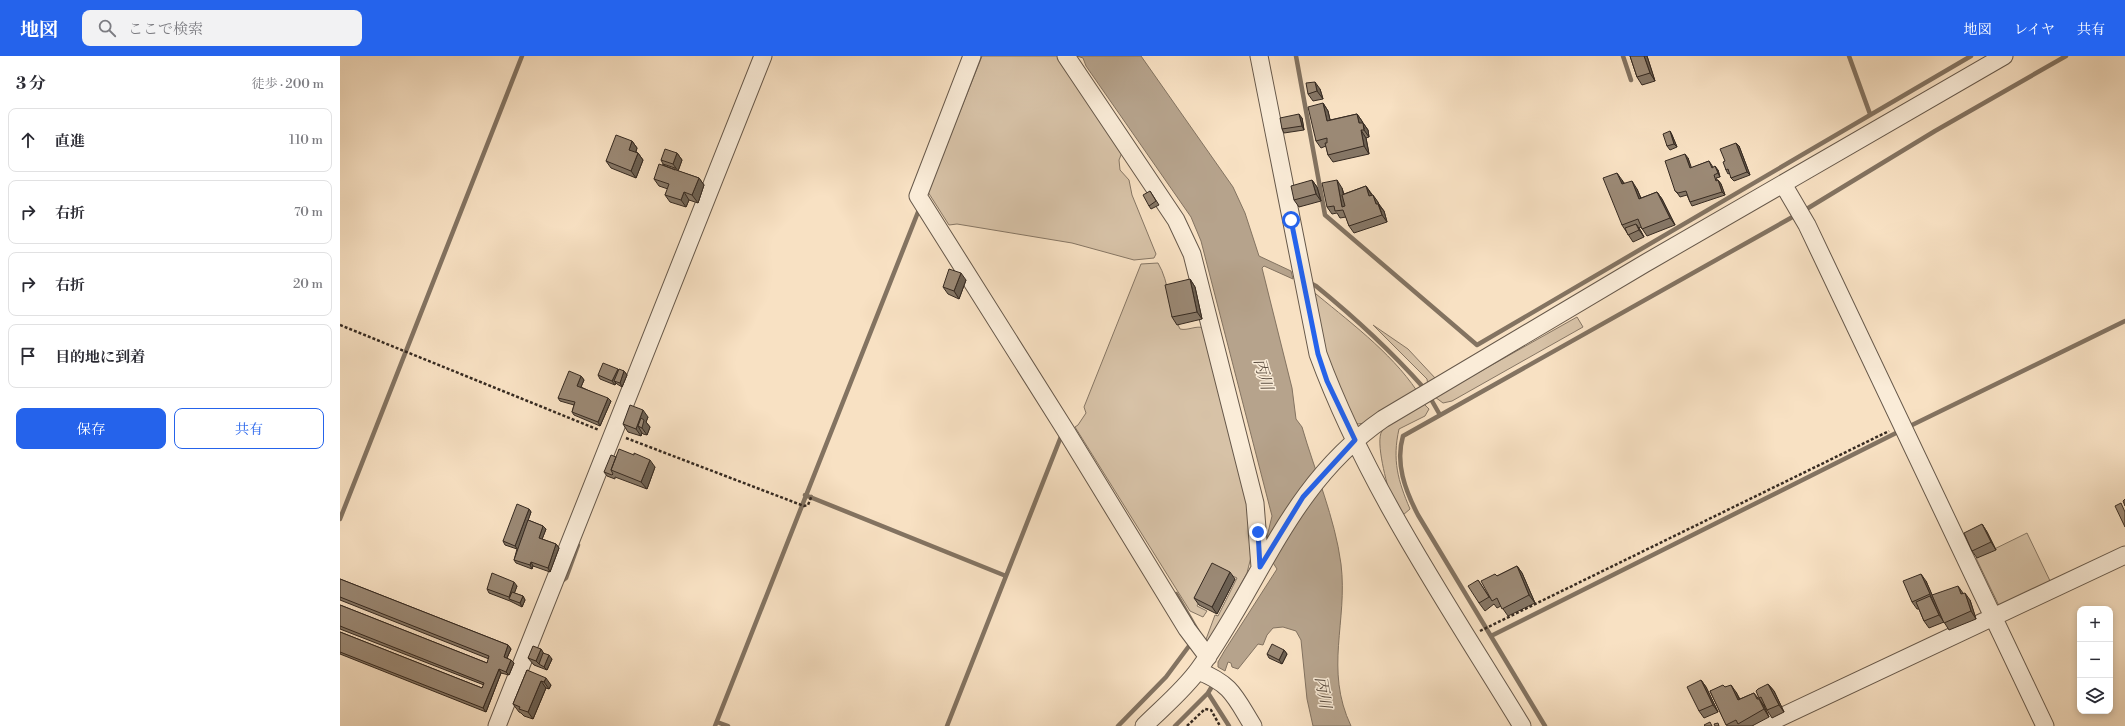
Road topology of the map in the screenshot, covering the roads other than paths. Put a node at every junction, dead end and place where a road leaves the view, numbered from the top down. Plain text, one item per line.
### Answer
1 (763, 56) edge
2 (972, 56) edge
3 (1066, 56) edge
4 (1259, 56) edge
5 (2004, 56) edge
6 (1783, 184) junction
7 (1352, 443) junction
8 (2125, 555) edge
9 (1263, 562) junction
10 (1997, 618) junction
11 (1208, 656) junction
12 (1210, 676) junction
13 (497, 726) edge
14 (1144, 726) edge
15 (1253, 726) edge
16 (1522, 726) edge
17 (1762, 726) edge
18 (2044, 726) edge

1 - 13 street
2 - 11 street
3 - 9 street
4 - 7 street
5 - 6 street
6 - 7 street
6 - 10 street
7 - 9 street
7 - 16 street
8 - 10 street
9 - 11 street
10 - 17 street
10 - 18 street
11 - 12 street
12 - 14 street
12 - 15 street

